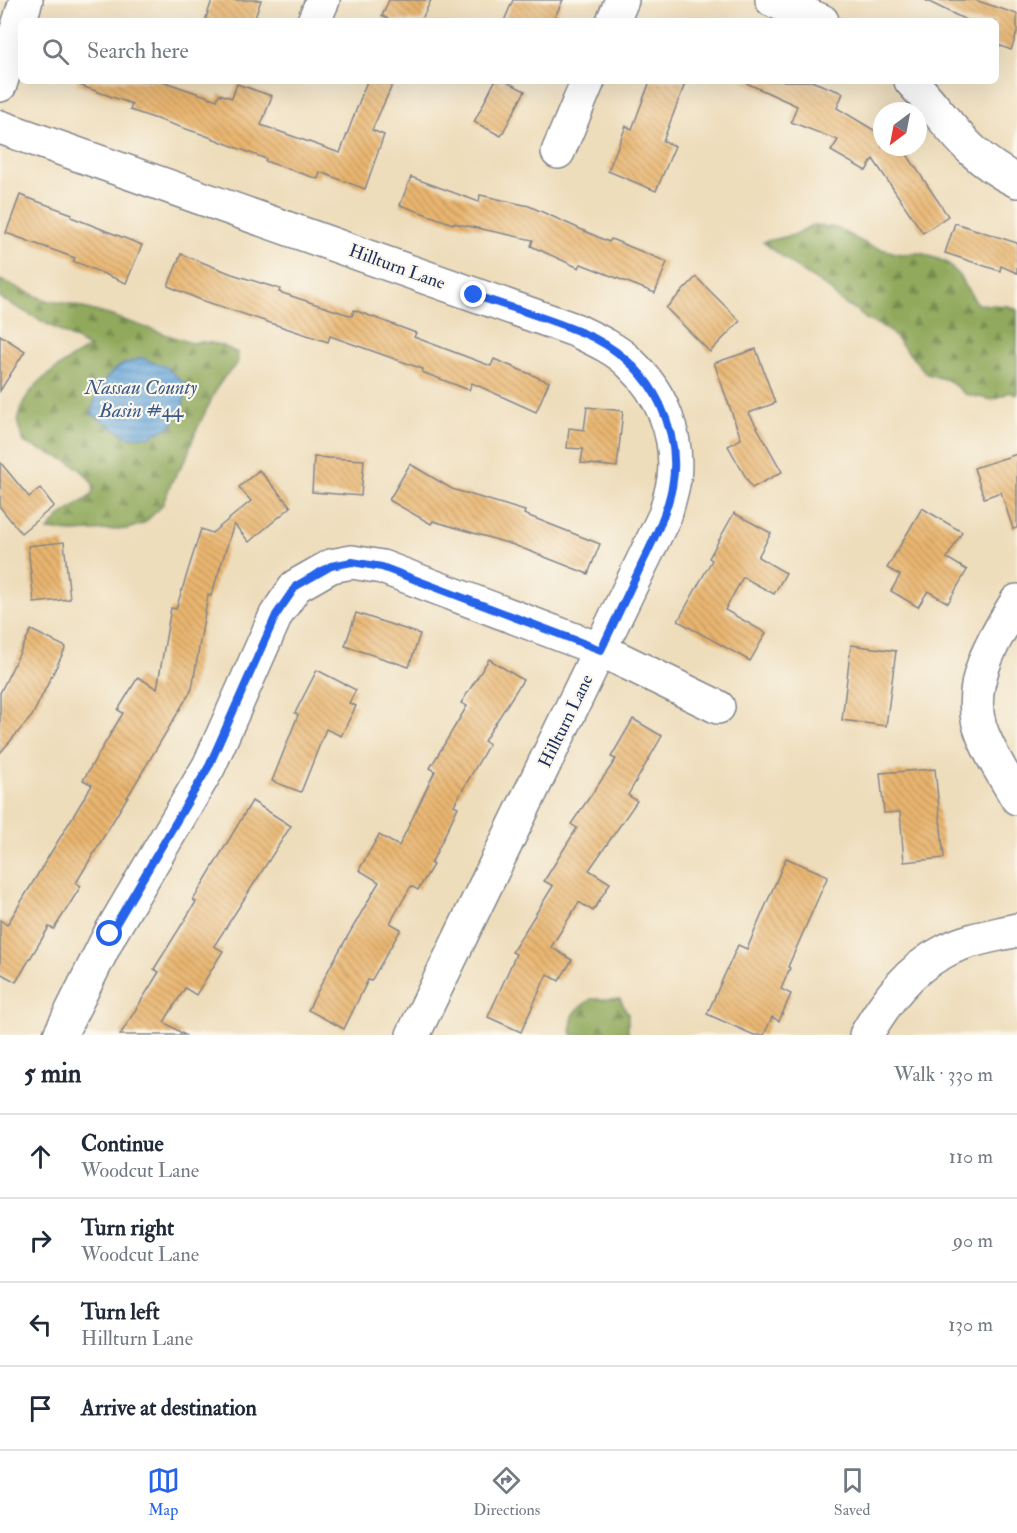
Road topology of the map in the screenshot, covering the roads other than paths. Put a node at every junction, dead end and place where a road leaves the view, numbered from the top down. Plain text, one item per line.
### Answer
1 (26, 0) edge
2 (322, 0) edge
3 (622, 0) edge
4 (772, 0) edge
5 (20, 18) edge
6 (315, 18) edge
7 (614, 18) edge
8 (815, 18) edge
9 (18, 26) edge
10 (587, 84) edge
11 (914, 84) edge
12 (0, 85) edge
13 (0, 127) edge
14 (558, 152) dead end
15 (1017, 181) edge
16 (1017, 601) edge
17 (601, 650) junction
18 (718, 707) dead end
19 (1017, 798) edge
20 (1017, 930) edge
21 (60, 1035) edge
22 (412, 1035) edge
23 (866, 1035) edge

1 - 5 street
2 - 6 street
3 - 7 street
4 - 8 street
9 - 12 street
10 - 14 street
11 - 15 street
13 - 17 street, Hillturn Lane
16 - 19 street
17 - 18 street
17 - 21 street
17 - 22 street, Hillturn Lane
20 - 23 street

